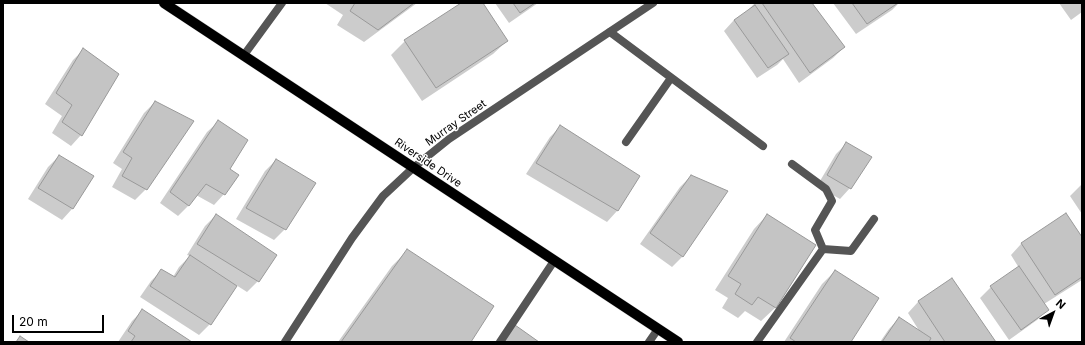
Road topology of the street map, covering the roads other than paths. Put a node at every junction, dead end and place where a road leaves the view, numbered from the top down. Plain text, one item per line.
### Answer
1 (164, 3) edge
2 (282, 3) edge
3 (653, 3) edge
4 (610, 32) junction
5 (244, 55) junction
6 (671, 78) junction
7 (626, 142) dead end
8 (763, 146) dead end
9 (792, 164) dead end
10 (413, 168) junction
11 (874, 219) dead end
12 (823, 249) junction
13 (554, 261) junction
14 (658, 329) junction
15 (674, 341) edge
16 (285, 342) edge
17 (500, 342) edge
18 (649, 342) edge
19 (757, 342) edge

1 - 5 main road, Riverside Drive
2 - 5 street
3 - 4 street, Murray Street
4 - 6 street
4 - 10 street, Murray Street
5 - 10 main road, Riverside Drive
6 - 7 street
6 - 8 street
9 - 12 street
10 - 13 main road, Riverside Drive
10 - 16 street, Murray Street
11 - 12 street
12 - 19 street
13 - 14 main road, Riverside Drive
13 - 17 street
14 - 15 main road, Riverside Drive
14 - 18 street

